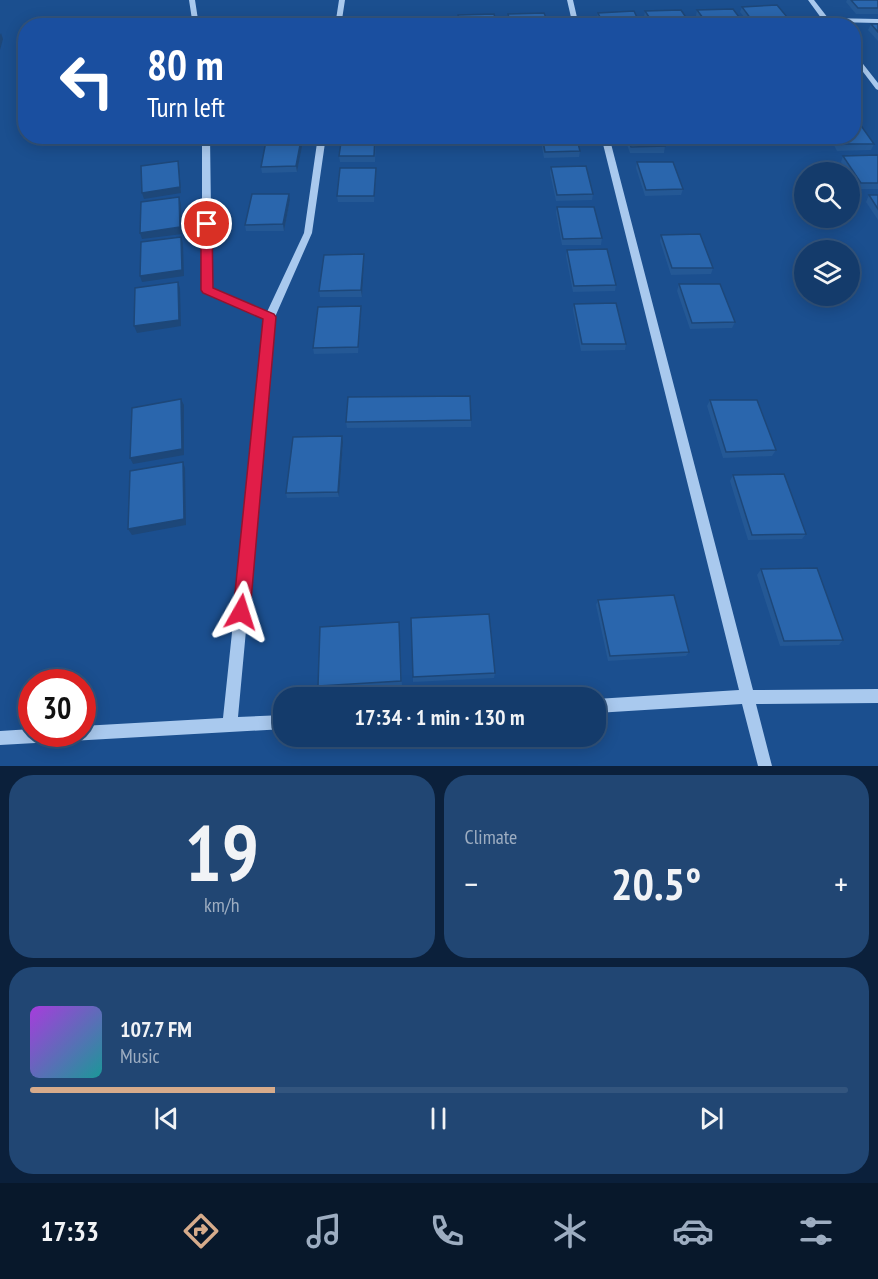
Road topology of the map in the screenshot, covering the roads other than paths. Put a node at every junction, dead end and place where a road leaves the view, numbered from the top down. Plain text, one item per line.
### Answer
1 (192, 0) edge
2 (342, 0) edge
3 (570, 0) edge
4 (811, 0) edge
5 (195, 18) edge
6 (339, 18) edge
7 (574, 18) edge
8 (824, 18) edge
9 (878, 21) edge
10 (861, 22) edge
11 (861, 65) edge
12 (878, 88) edge
13 (206, 144) edge
14 (321, 144) edge
15 (607, 144) edge
16 (270, 317) junction
17 (878, 696) edge
18 (748, 697) junction
19 (606, 705) edge
20 (273, 723) edge
21 (230, 725) junction
22 (96, 733) edge
23 (18, 737) edge
24 (0, 738) edge
25 (765, 766) edge

1 - 5 street
2 - 6 street
3 - 7 street
4 - 8 street
9 - 10 street
11 - 12 street
13 - 16 street
14 - 16 street
15 - 18 street
16 - 21 street
17 - 18 street
18 - 19 street
18 - 25 street
20 - 21 street
21 - 22 street
23 - 24 street

